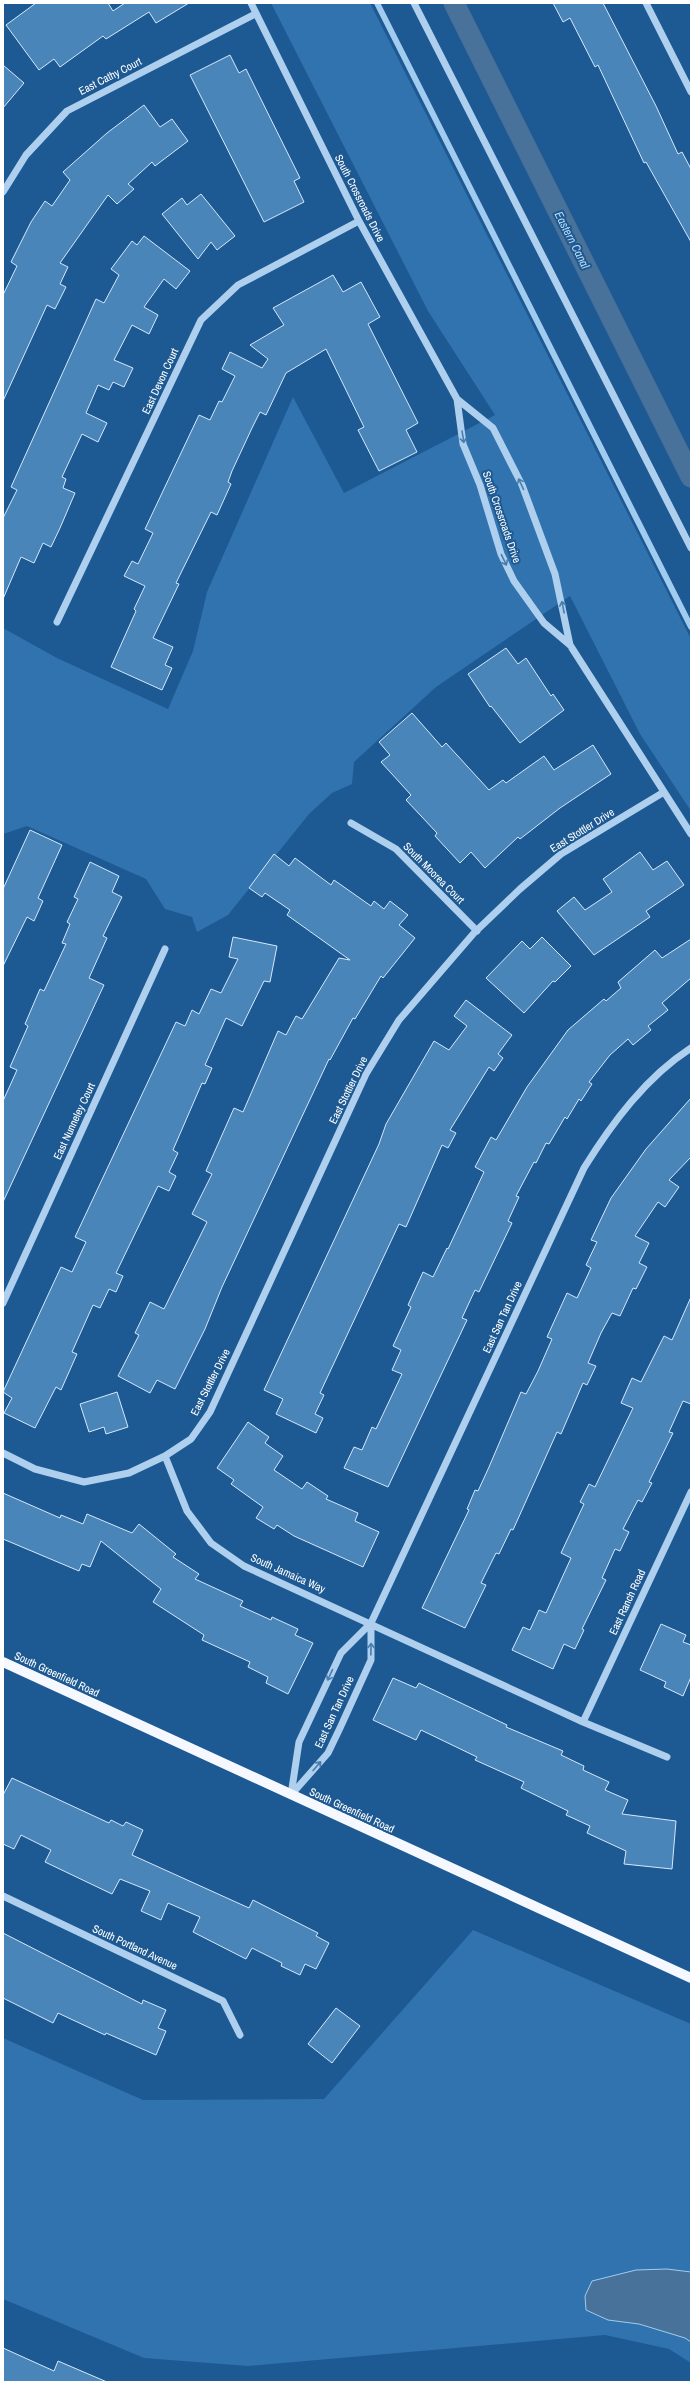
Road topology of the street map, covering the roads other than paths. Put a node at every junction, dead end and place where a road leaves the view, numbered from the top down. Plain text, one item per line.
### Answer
1 (251, 3) edge
2 (414, 3) edge
3 (646, 3) edge
4 (255, 14) junction
5 (691, 92) edge
6 (3, 192) edge
7 (359, 221) junction
8 (457, 399) junction
9 (691, 548) edge
10 (58, 622) dead end
11 (570, 645) junction
12 (664, 792) junction
13 (351, 823) dead end
14 (691, 834) edge
15 (477, 931) junction
16 (165, 949) dead end
17 (691, 1048) edge
18 (3, 1303) edge
19 (3, 1453) edge
20 (165, 1456) junction
21 (691, 1492) edge
22 (371, 1623) junction
23 (3, 1662) edge
24 (583, 1722) junction
25 (667, 1757) dead end
26 (291, 1795) junction
27 (3, 1896) edge
28 (691, 1978) edge
29 (240, 2035) dead end

1 - 4 street, South Crossroads Drive
2 - 9 street
3 - 5 street
4 - 6 street, East Cathy Court
4 - 7 street, South Crossroads Drive
7 - 8 street, South Crossroads Drive
7 - 10 street, East Devon Court
8 -> 11 street, South Crossroads Drive
11 -> 8 street, South Crossroads Drive
11 - 12 street, South Crossroads Drive
12 - 14 street, South Crossroads Drive
12 - 15 street, East Stottler Drive
13 - 15 street, South Moorea Court
15 - 20 street, East Stottler Drive
16 - 18 street, East Nunneley Court
17 - 22 street, East San Tan Drive
19 - 20 street
20 - 22 street, South Jamaica Way
21 - 24 street, East Ranch Road
22 - 24 street, South Jamaica Way
22 -> 26 street, East San Tan Drive
26 -> 22 street, East San Tan Drive
23 - 26 main road, South Greenfield Road
24 - 25 street, South Jamaica Way
26 - 28 main road, South Greenfield Road
27 - 29 street, South Portland Avenue

